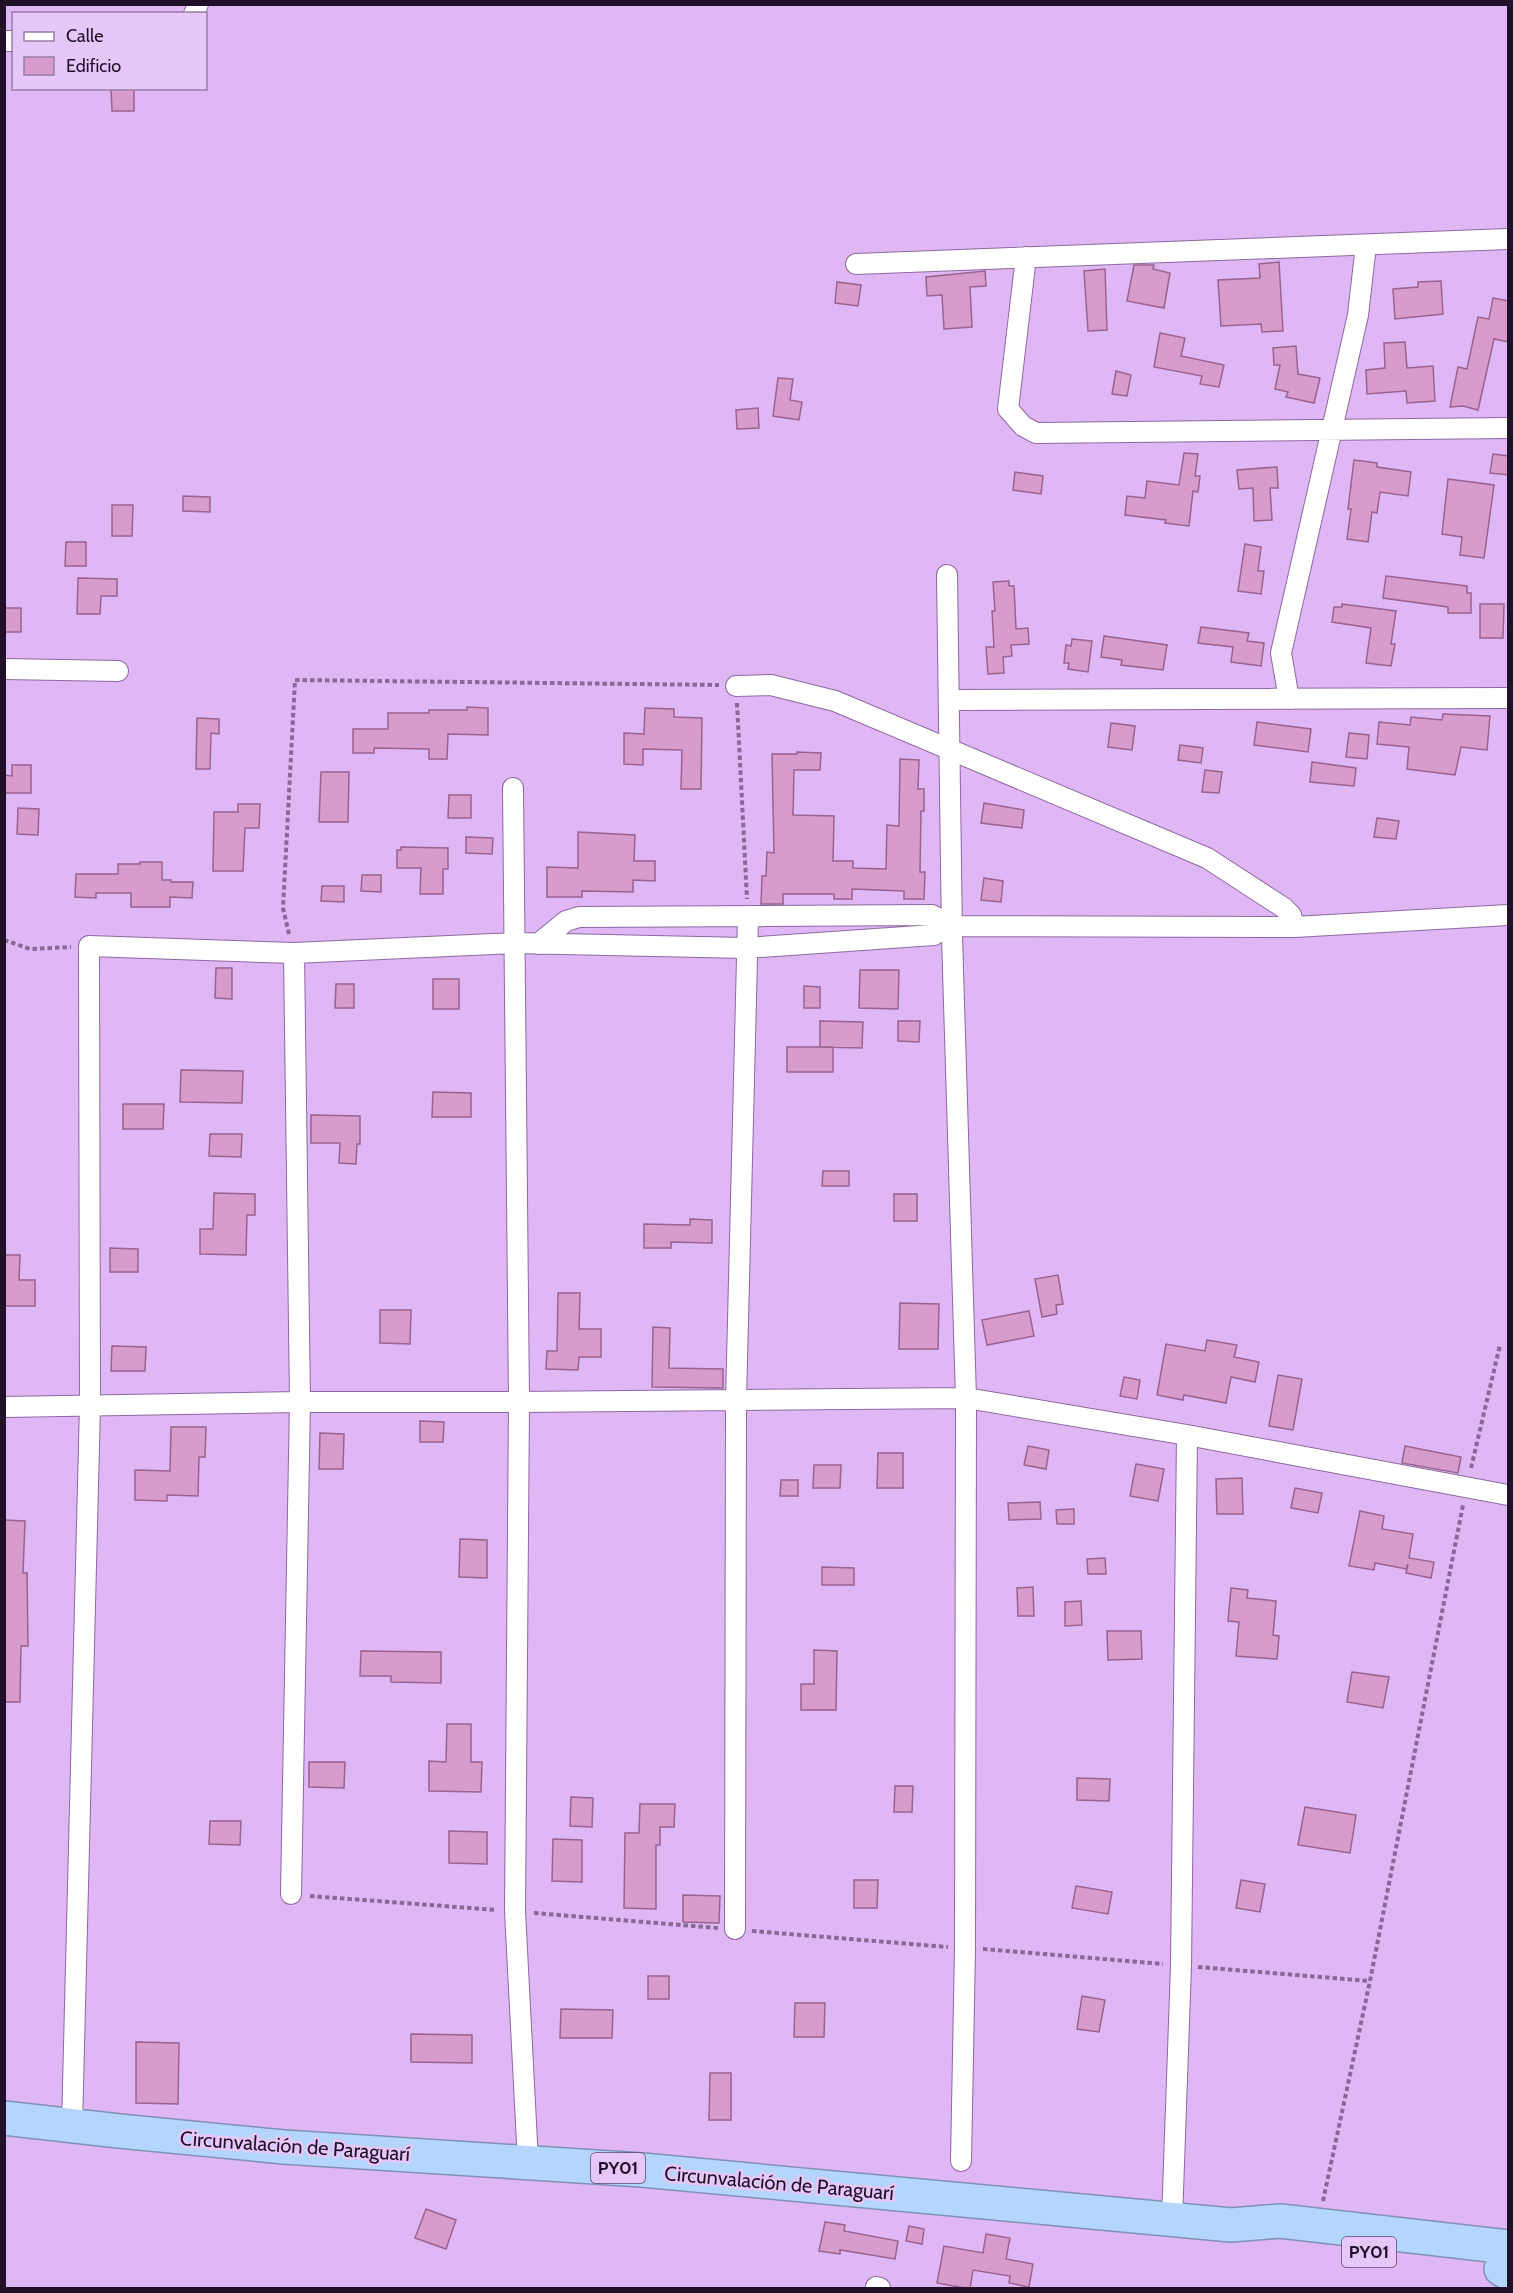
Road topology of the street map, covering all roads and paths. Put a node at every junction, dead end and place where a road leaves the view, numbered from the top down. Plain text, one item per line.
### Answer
1 (1509, 239) edge
2 (1366, 245) junction
3 (1026, 257) junction
4 (856, 264) dead end
5 (1509, 428) edge
6 (1332, 430) junction
7 (947, 575) dead end
8 (4, 669) edge
9 (118, 671) dead end
10 (736, 686) junction
11 (1289, 699) junction
12 (1509, 699) edge
13 (948, 700) junction
14 (949, 749) junction
15 (513, 788) dead end
16 (1509, 915) edge
17 (748, 918) junction
18 (949, 926) junction
19 (1294, 927) junction
20 (4, 940) edge
21 (515, 944) junction
22 (538, 944) junction
23 (89, 946) junction
24 (746, 948) junction
25 (294, 953) junction
26 (1500, 1345) dead end
27 (966, 1398) junction
28 (736, 1401) junction
29 (300, 1402) junction
30 (519, 1402) junction
31 (90, 1405) junction
32 (4, 1407) edge
33 (1187, 1435) junction
34 (1466, 1487) junction
35 (1509, 1495) edge
36 (291, 1894) joint
37 (515, 1911) junction
38 (735, 1929) junction
39 (966, 1948) junction
40 (1181, 1966) junction
41 (1370, 1981) junction
42 (4, 2118) edge
43 (72, 2126) junction
44 (961, 2161) dead end
45 (528, 2162) junction
46 (1172, 2220) junction
47 (1231, 2225) junction
48 (1318, 2225) junction
49 (1507, 2265) edge

1 - 2 street
2 - 3 street
2 - 6 street
3 - 4 street
3 - 6 street
5 - 6 street
6 - 11 street
7 - 13 street
8 - 9 street
10 - 14 street
10 - 17 path
10 - 25 path
11 - 12 street
11 - 13 street
13 - 14 street
14 - 18 street
14 - 19 street
15 - 21 street
16 - 19 street
17 - 18 street
17 - 22 street
17 - 24 street
18 - 19 street
18 - 24 street
18 - 27 street
20 - 23 path
21 - 22 street
21 - 25 street
21 - 30 street
22 - 24 street
23 - 25 street
23 - 31 street
24 - 28 street
25 - 29 street
26 - 34 path
27 - 28 street
27 - 33 street
27 - 39 street
28 - 30 street
28 - 38 street
29 - 30 street
29 - 31 street
29 - 36 street
30 - 37 street
31 - 32 street
31 - 43 street
33 - 34 street
33 - 40 street
34 - 35 street
34 - 41 path
36 - 37 path
37 - 38 path
37 - 45 street
38 - 39 path
39 - 40 path
39 - 44 street
40 - 41 path
40 - 46 street
41 - 48 path
42 - 43 highway, Circunvalación de Paraguarí / PY01
43 - 45 highway, Circunvalación de Paraguarí / PY01
45 - 46 highway, Circunvalación de Paraguarí / PY01
46 - 47 highway, Circunvalación de Paraguarí / PY01
47 - 48 highway, Circunvalación de Paraguarí / PY01
47 - 49 highway, Circunvalación de Paraguarí / PY01
48 - 49 highway, Circunvalación de Paraguarí / PY01

